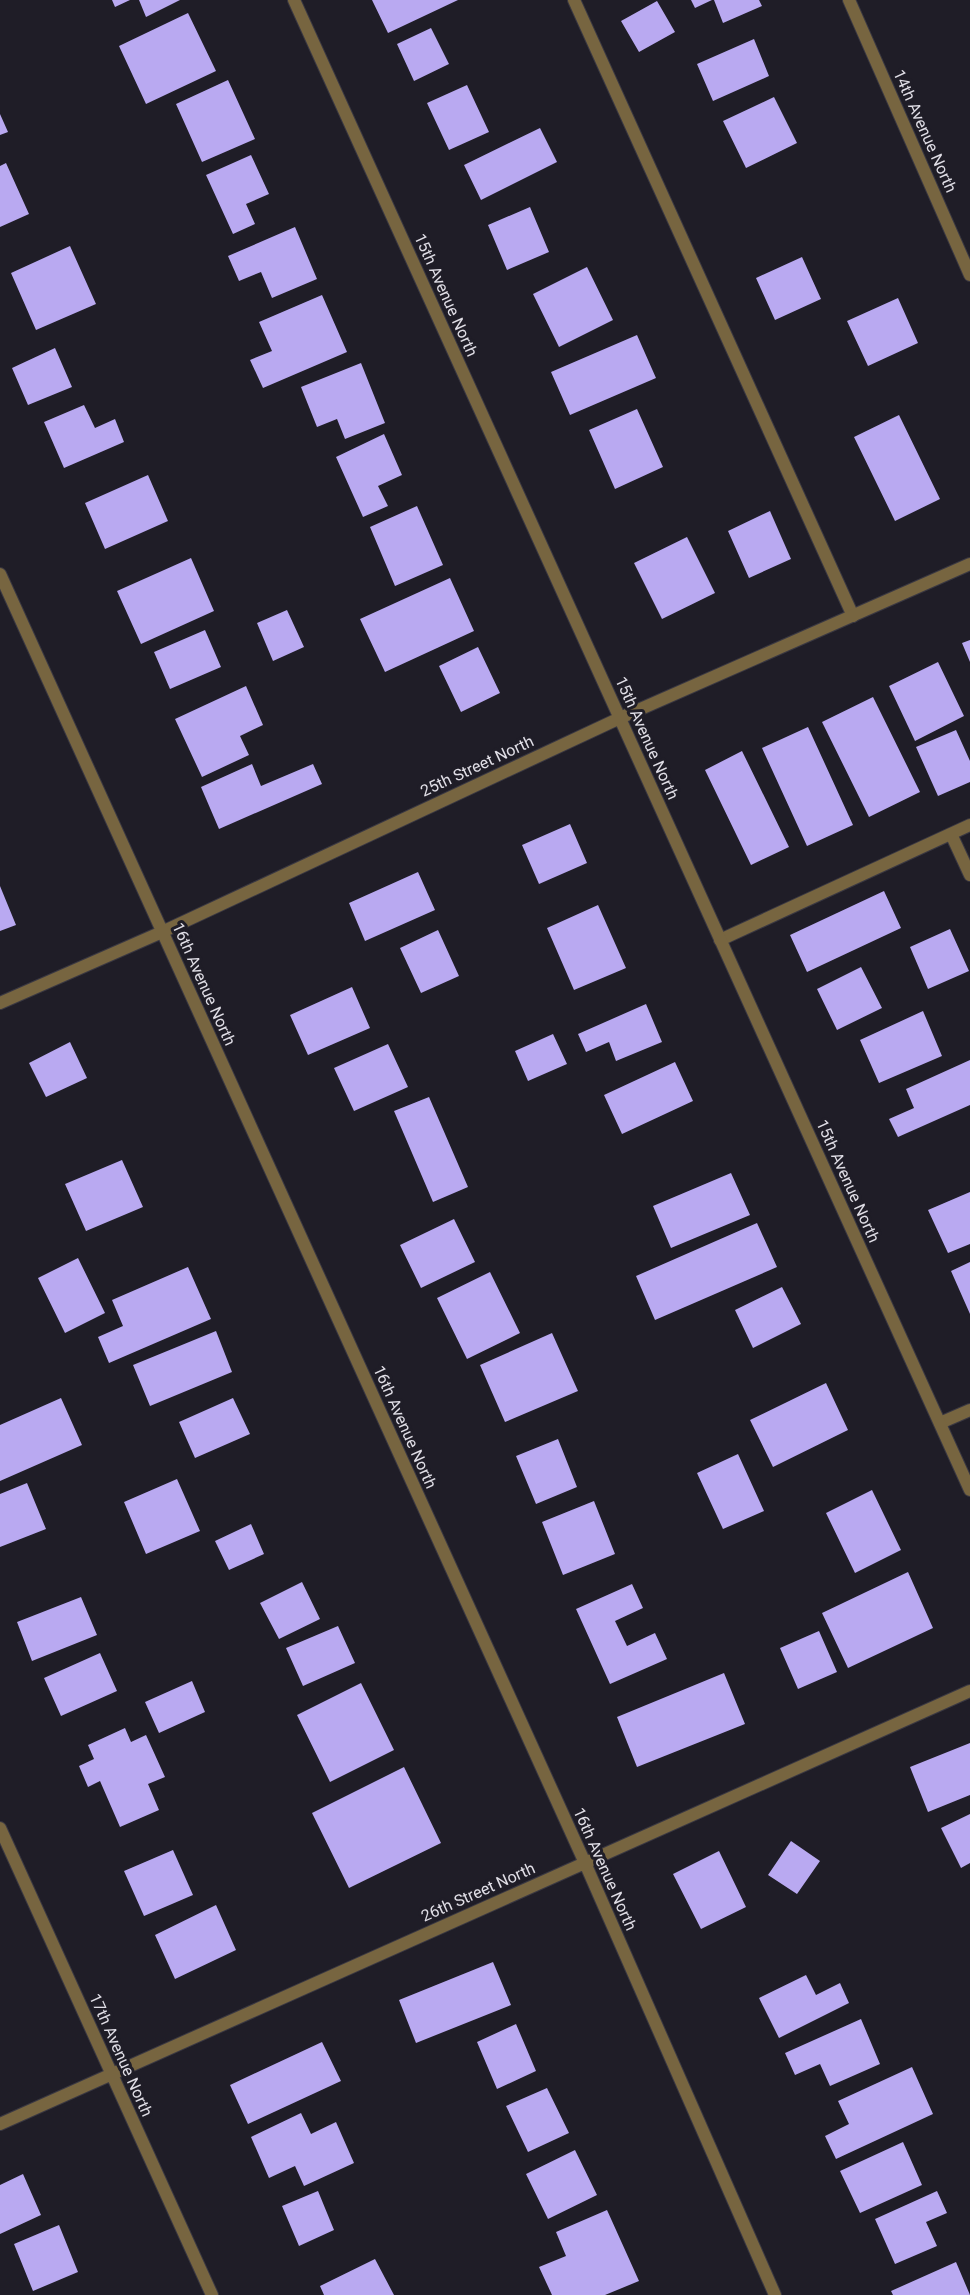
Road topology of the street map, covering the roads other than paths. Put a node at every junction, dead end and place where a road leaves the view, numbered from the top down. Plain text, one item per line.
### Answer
1 (294, 0) edge
2 (574, 0) edge
3 (849, 0) edge
4 (970, 275) edge
5 (970, 564) edge
6 (0, 574) edge
7 (853, 616) junction
8 (620, 718) junction
9 (970, 825) edge
10 (951, 834) junction
11 (970, 875) edge
12 (162, 932) junction
13 (720, 940) junction
14 (0, 1003) edge
15 (970, 1410) edge
16 (940, 1423) junction
17 (970, 1490) edge
18 (970, 1691) edge
19 (0, 1828) edge
20 (585, 1863) junction
21 (112, 2074) junction
22 (0, 2124) edge
23 (213, 2295) edge
24 (775, 2295) edge

1 - 8 street, 15th Avenue North
2 - 7 street
3 - 4 street, 14th Avenue North
5 - 7 street, 25th Street North
6 - 12 street, 16th Avenue North
7 - 8 street, 25th Street North
8 - 12 street, 25th Street North
8 - 13 street, 15th Avenue North
9 - 10 street
10 - 11 street
10 - 13 street
12 - 14 street, 25th Street North
12 - 20 street, 16th Avenue North
13 - 16 street, 15th Avenue North
15 - 16 street
16 - 17 street, 15th Avenue North
18 - 20 street, 26th Street North
19 - 21 street, 17th Avenue North
20 - 21 street, 26th Street North
20 - 24 street, 16th Avenue North
21 - 22 street, 26th Street North
21 - 23 street, 17th Avenue North

